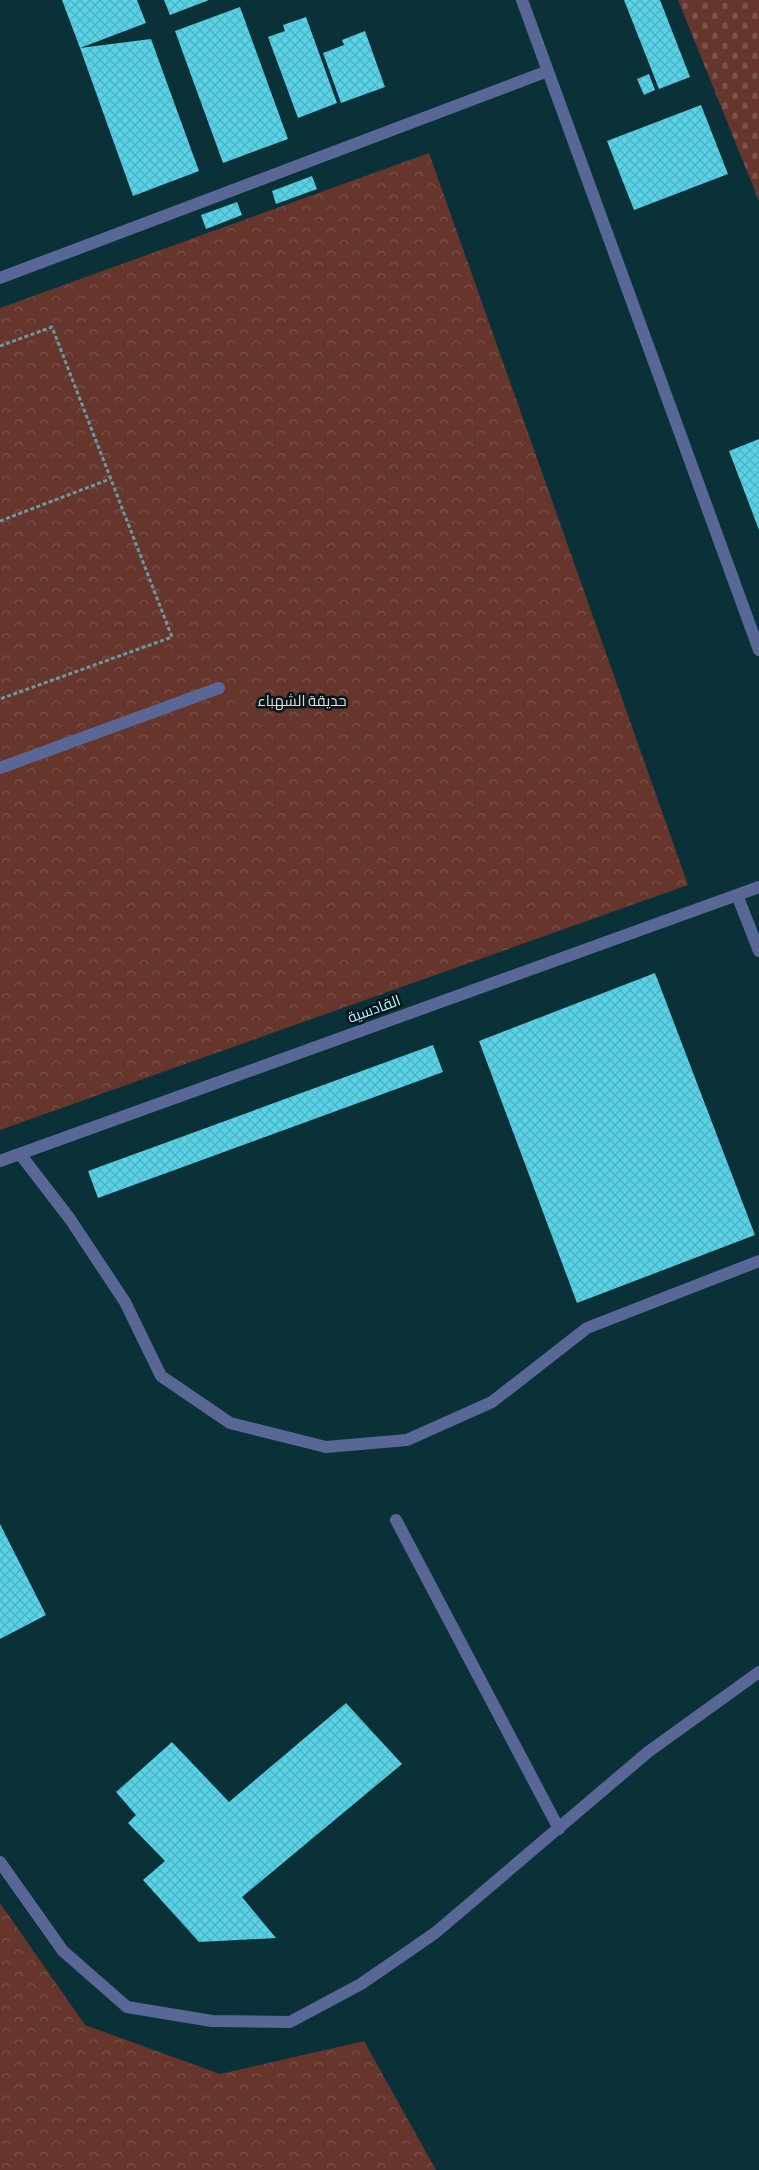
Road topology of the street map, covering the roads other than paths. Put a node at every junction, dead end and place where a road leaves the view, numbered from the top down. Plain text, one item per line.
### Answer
1 (522, 0) edge
2 (548, 71) junction
3 (0, 278) edge
4 (759, 650) edge
5 (219, 688) dead end
6 (0, 768) edge
7 (759, 887) edge
8 (737, 895) junction
9 (759, 951) edge
10 (20, 1154) junction
11 (0, 1162) edge
12 (759, 1261) edge
13 (396, 1520) dead end
14 (759, 1672) edge
15 (559, 1829) junction
16 (0, 1862) edge

1 - 2 street
2 - 3 street
2 - 4 street
5 - 6 street
7 - 8 street, القادسية
8 - 9 street
8 - 10 street, القادسية
10 - 11 street, القادسية
10 - 12 street
13 - 15 street
14 - 15 street
15 - 16 street

